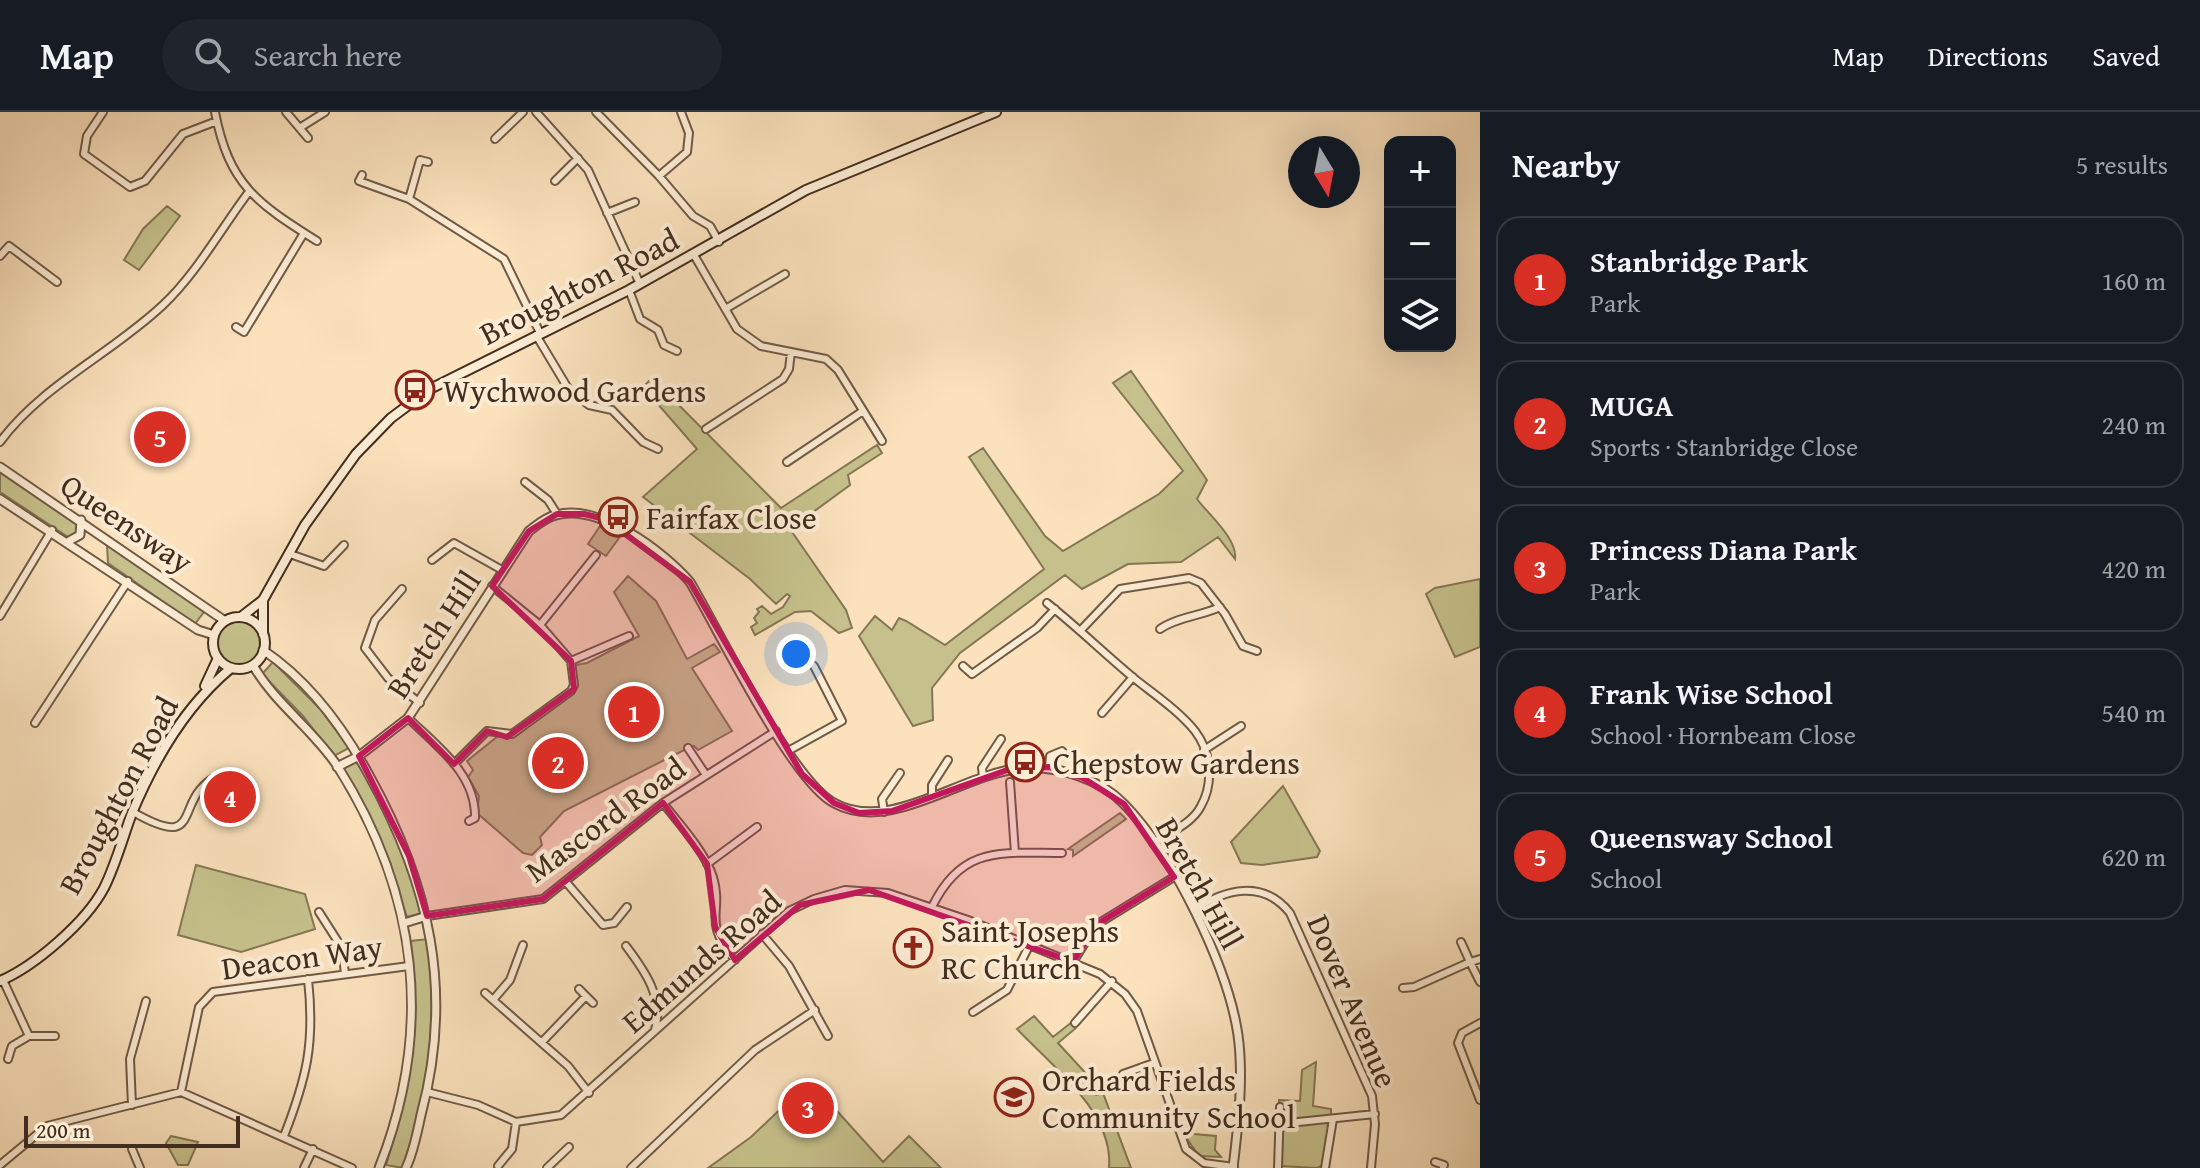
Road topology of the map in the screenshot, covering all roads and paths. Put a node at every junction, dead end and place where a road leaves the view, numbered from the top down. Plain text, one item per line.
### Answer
1 (103, 112) edge
2 (215, 112) edge
3 (286, 112) edge
4 (325, 112) edge
5 (523, 112) edge
6 (536, 112) edge
7 (596, 112) edge
8 (681, 112) edge
9 (996, 112) edge
10 (217, 121) junction
11 (301, 127) junction
12 (308, 138) dead end
13 (495, 139) dead end
14 (578, 158) junction
15 (428, 162) dead end
16 (362, 175) dead end
17 (659, 176) junction
18 (555, 181) dead end
19 (248, 193) junction
20 (409, 199) junction
21 (635, 202) dead end
22 (607, 213) junction
23 (304, 233) junction
24 (0, 239) edge
25 (317, 241) dead end
26 (719, 242) junction
27 (9, 246) junction
28 (694, 255) junction
29 (0, 256) edge
30 (785, 274) dead end
31 (57, 282) dead end
32 (640, 284) junction
33 (629, 290) junction
34 (727, 308) junction
35 (236, 327) dead end
36 (244, 332) junction
37 (538, 334) junction
38 (252, 338) dead end
39 (677, 351) dead end
40 (791, 352) junction
41 (863, 411) junction
42 (706, 429) dead end
43 (882, 441) dead end
44 (0, 442) edge
45 (658, 449) dead end
46 (787, 462) dead end
47 (0, 467) edge
48 (525, 482) dead end
49 (0, 499) edge
50 (557, 514) junction
51 (81, 520) junction
52 (52, 530) junction
53 (69, 541) junction
54 (344, 545) dead end
55 (290, 554) junction
56 (596, 555) dead end
57 (432, 560) dead end
58 (502, 570) junction
59 (128, 581) junction
60 (492, 586) junction
61 (402, 589) dead end
62 (263, 600) junction
63 (1047, 603) dead end
64 (1220, 607) junction
65 (1055, 609) junction
66 (1, 611) edge
67 (241, 617) junction
68 (225, 621) junction
69 (540, 625) junction
70 (1160, 629) dead end
71 (1080, 631) junction
72 (263, 634) junction
73 (214, 635) junction
74 (629, 636) dead end
75 (263, 650) junction
76 (1257, 651) dead end
77 (218, 658) junction
78 (571, 661) junction
79 (253, 665) junction
80 (814, 666) dead end
81 (963, 666) dead end
82 (231, 668) junction
83 (1133, 677) junction
84 (203, 691) junction
85 (420, 703) junction
86 (1102, 713) dead end
87 (851, 717) dead end
88 (408, 718) junction
89 (842, 721) junction
90 (35, 723) dead end
91 (1241, 726) dead end
92 (776, 731) junction
93 (1001, 739) dead end
94 (688, 748) dead end
95 (1204, 750) junction
96 (788, 751) junction
97 (359, 756) junction
98 (1066, 756) dead end
99 (948, 760) dead end
100 (454, 764) junction
101 (337, 767) junction
102 (1049, 767) junction
103 (900, 773) dead end
104 (706, 775) junction
105 (983, 777) junction
106 (1010, 782) dead end
107 (932, 795) junction
108 (248, 796) dead end
109 (663, 803) junction
110 (133, 812) junction
111 (884, 812) junction
112 (475, 820) dead end
113 (757, 827) dead end
114 (1153, 843) junction
115 (1015, 853) junction
116 (1062, 853) dead end
117 (707, 864) junction
118 (1174, 877) junction
119 (566, 882) junction
120 (627, 907) dead end
121 (932, 907) junction
122 (1194, 910) junction
123 (319, 912) dead end
124 (427, 916) junction
125 (404, 923) junction
126 (762, 934) junction
127 (1461, 942) dead end
128 (523, 945) dead end
129 (626, 946) dead end
130 (1029, 946) junction
131 (1480, 959) edge
132 (735, 960) junction
133 (1073, 962) junction
134 (1470, 962) junction
135 (409, 966) junction
136 (345, 974) junction
137 (308, 979) junction
138 (1, 980) edge
139 (1112, 981) junction
140 (1480, 982) edge
141 (1403, 988) dead end
142 (579, 989) dead end
143 (485, 993) dead end
144 (586, 996) junction
145 (493, 1000) junction
146 (146, 1001) dead end
147 (593, 1003) dead end
148 (815, 1010) junction
149 (973, 1012) dead end
150 (1075, 1023) dead end
151 (1480, 1023) edge
152 (654, 1034) junction
153 (29, 1036) junction
154 (55, 1036) dead end
155 (828, 1036) dead end
156 (542, 1042) junction
157 (8, 1059) dead end
158 (1154, 1063) junction
159 (1123, 1074) dead end
160 (1480, 1077) edge
161 (1470, 1079) junction
162 (181, 1092) junction
163 (427, 1092) junction
164 (589, 1093) junction
165 (1480, 1100) edge
166 (132, 1105) junction
167 (1280, 1107) dead end
168 (1375, 1114) junction
169 (1333, 1119) junction
170 (516, 1122) junction
171 (1279, 1124) junction
172 (284, 1136) junction
173 (569, 1147) dead end
174 (132, 1149) dead end
175 (313, 1149) junction
176 (555, 1160) junction
177 (1435, 1162) dead end
178 (0, 1165) edge
179 (498, 1166) dead end
180 (140, 1168) edge
181 (304, 1168) edge
182 (352, 1168) edge
183 (379, 1168) edge
184 (406, 1168) edge
185 (547, 1168) edge
186 (564, 1168) edge
187 (631, 1168) edge
188 (1234, 1168) edge
189 (1278, 1168) edge
190 (1325, 1168) edge
191 (1371, 1168) edge
192 (1443, 1168) edge

1 - 10 street
2 - 10 street
3 - 11 street
4 - 11 street
5 - 13 street
6 - 14 street
7 - 17 street
8 - 17 street
9 - 26 main road, Broughton Road
10 - 19 street
11 - 12 street
14 - 18 street
14 - 22 street
15 - 20 street
16 - 20 street
17 - 26 street
19 - 23 street
19 - 44 street
20 - 37 street
21 - 22 street
22 - 32 street
23 - 25 street
23 - 36 street
24 - 27 street
26 - 28 main road, Broughton Road
27 - 29 street
27 - 31 street
28 - 32 main road, Broughton Road
28 - 34 street
30 - 34 street
32 - 33 main road, Broughton Road
33 - 37 main road, Broughton Road
33 - 39 street
34 - 40 street
35 - 36 street
36 - 38 street
37 - 45 street
37 - 55 main road, Broughton Road
40 - 41 street
40 - 42 street
41 - 43 street
41 - 46 street
47 - 51 street, Queensway
48 - 50 street
49 - 52 street, Queensway
50 - 58 street, Bretch Hill
50 - 92 street, Bretch Hill
51 - 53 street
51 - 68 street, Queensway
52 - 53 street, Queensway
52 - 66 street
53 - 59 street, Queensway
54 - 55 street
55 - 62 main road, Broughton Road
56 - 69 street
57 - 58 street
58 - 60 street, Bretch Hill
59 - 73 street, Queensway
59 - 90 street
60 - 69 street
60 - 85 street, Bretch Hill
61 - 85 street
62 - 67 main road
62 - 72 main road
63 - 65 street
64 - 70 street
64 - 71 street
64 - 76 street
65 - 71 street
65 - 81 street
67 - 68 main road
67 - 72 main road
68 - 73 main road
69 - 78 street
71 - 83 street
72 - 75 main road
73 - 77 main road
74 - 78 street
75 - 79 main road
75 - 97 street
77 - 82 main road
77 - 84 main road, Broughton Road
78 - 100 street
79 - 82 main road
79 - 101 street
80 - 89 street
82 - 84 main road, Broughton Road
83 - 86 street
83 - 95 street
84 - 110 main road, Broughton Road
85 - 88 street, Bretch Hill
87 - 89 street
88 - 97 street, Bretch Hill
88 - 100 street
89 - 96 street
91 - 95 street
92 - 96 street, Bretch Hill
92 - 104 street, Mascord Road
93 - 105 street
94 - 104 street
95 - 114 street
96 - 111 street, Bretch Hill
97 - 101 street, Bretch Hill
97 - 124 street
98 - 102 street, Bretch Hill
99 - 107 street
100 - 112 street
101 - 125 street
102 - 105 street, Bretch Hill
102 - 114 street, Bretch Hill
103 - 111 street
104 - 109 street, Mascord Road
105 - 107 street, Bretch Hill
106 - 115 street
107 - 111 street, Bretch Hill
108 - 110 street
109 - 117 street
109 - 119 street, Mascord Road
110 - 138 main road, Broughton Road
113 - 117 street
114 - 118 street, Bretch Hill
115 - 116 street
115 - 121 street
117 - 132 street
118 - 122 street, Bretch Hill
118 - 133 street
119 - 120 street
119 - 124 street, Mascord Road
121 - 126 street, Edmunds Road
121 - 130 street, Edmunds Road
122 - 168 street, Dover Avenue
122 - 188 street, Bretch Hill
123 - 136 street
124 - 125 street, Mascord Road
124 - 163 street
125 - 135 street
126 - 132 street, Edmunds Road
126 - 148 street
127 - 134 street
128 - 145 street
129 - 152 street
130 - 133 street, Edmunds Road
130 - 149 street
131 - 134 street
132 - 152 street, Edmunds Road
133 - 139 street, Edmunds Road
134 - 140 street
134 - 141 street
135 - 136 street, Deacon Way
135 - 183 street
136 - 137 street, Deacon Way
137 - 162 street, Deacon Way
137 - 172 street
138 - 153 street
139 - 150 street
139 - 158 street, Edmunds Road
142 - 144 street
143 - 145 street
144 - 147 street
144 - 156 street
145 - 156 street
146 - 166 street
148 - 155 street
148 - 187 street
151 - 161 street
152 - 164 street, Edmunds Road
153 - 154 street
153 - 157 street
156 - 164 street
158 - 159 street
158 - 188 street, Edmunds Road
160 - 161 street
161 - 165 street
162 - 166 street
162 - 172 street
163 - 170 street
163 - 184 street
164 - 170 street, Edmunds Road
166 - 178 street
167 - 171 street
168 - 169 street
168 - 191 street, Dover Avenue
169 - 171 street
169 - 190 street
170 - 179 street
171 - 189 street
172 - 175 street
173 - 176 street
174 - 180 street
175 - 181 street
175 - 182 street
176 - 185 street
176 - 186 street
177 - 192 street

